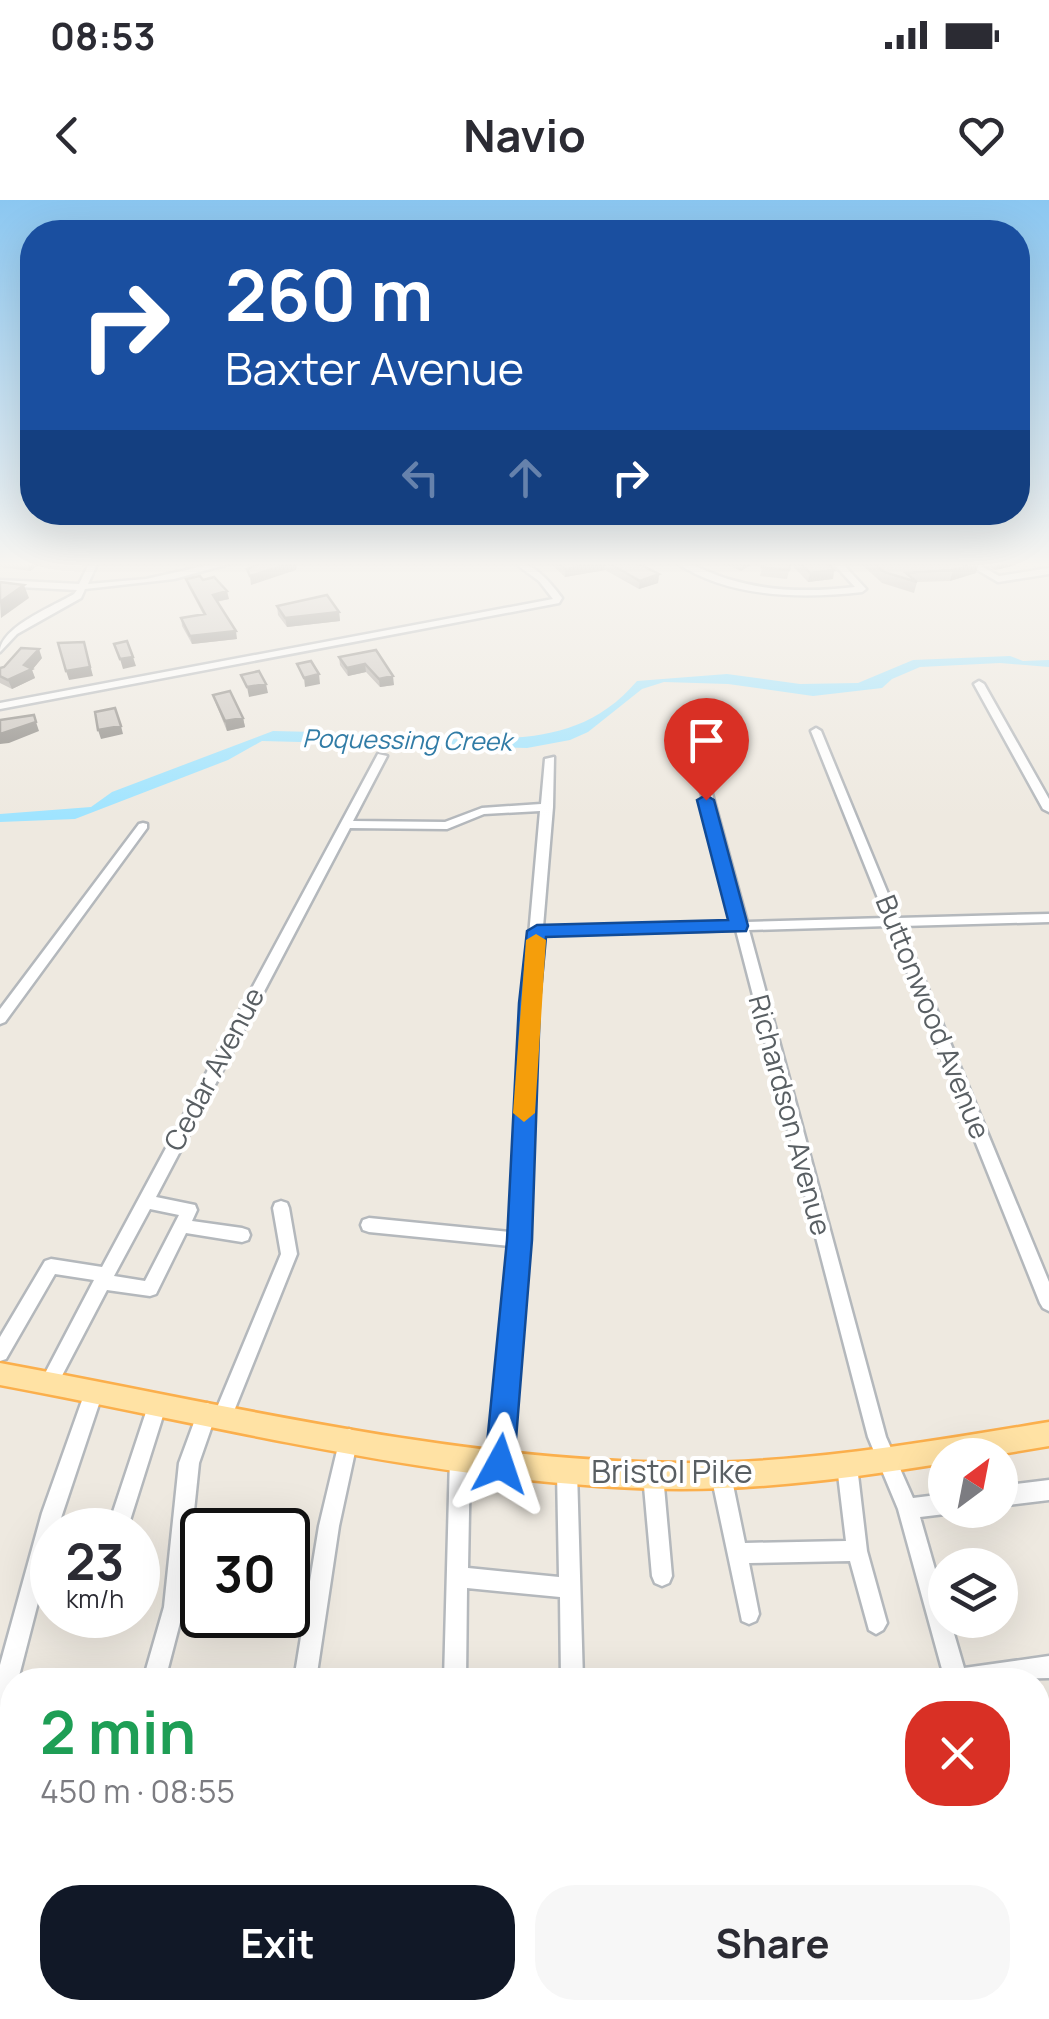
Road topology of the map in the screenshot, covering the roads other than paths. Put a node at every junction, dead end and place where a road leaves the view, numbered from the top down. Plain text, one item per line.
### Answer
1 (305, 647) edge
2 (979, 684) dead end
3 (0, 706) edge
4 (816, 731) dead end
5 (382, 756) dead end
6 (550, 759) dead end
7 (700, 768) dead end
8 (548, 806) junction
9 (1049, 809) edge
10 (346, 824) junction
11 (144, 826) dead end
12 (1049, 918) edge
13 (895, 924) junction
14 (739, 926) junction
15 (537, 931) junction
16 (0, 1019) edge
17 (145, 1202) junction
18 (281, 1208) dead end
19 (370, 1225) dead end
20 (181, 1226) junction
21 (242, 1235) dead end
22 (519, 1240) junction
23 (104, 1278) junction
24 (1049, 1303) edge
25 (2, 1373) edge
26 (49, 1384) junction
27 (94, 1392) junction
28 (158, 1403) junction
29 (215, 1414) junction
30 (1049, 1434) edge
31 (349, 1438) junction
32 (460, 1458) junction
33 (888, 1460) junction
34 (500, 1464) junction
35 (847, 1466) junction
36 (567, 1471) junction
37 (654, 1475) junction
38 (721, 1475) junction
39 (1049, 1490) edge
40 (1018, 1494) edge
41 (928, 1506) edge
42 (57, 1508) edge
43 (125, 1508) edge
44 (908, 1508) junction
45 (857, 1550) junction
46 (737, 1553) junction
47 (662, 1576) dead end
48 (457, 1577) junction
49 (570, 1588) junction
50 (30, 1601) edge
51 (749, 1614) dead end
52 (876, 1622) dead end
53 (11, 1668) edge
54 (157, 1668) edge
55 (307, 1668) edge
56 (455, 1668) edge
57 (572, 1668) edge
58 (954, 1668) edge

1 - 3 street
2 - 9 street
4 - 13 street, Buttonwood Avenue
5 - 10 street, Cedar Avenue
6 - 8 street
7 - 14 street, Richardson Avenue
8 - 10 street
8 - 15 street
10 - 17 street, Cedar Avenue
11 - 16 street
12 - 13 street
13 - 14 street
13 - 24 street, Buttonwood Avenue
14 - 15 street
14 - 33 street, Richardson Avenue
15 - 22 street
17 - 20 street
17 - 23 street, Cedar Avenue
18 - 29 street
19 - 22 street
20 - 21 street
20 - 23 street
22 - 34 street
23 - 25 street
23 - 26 street, Cedar Avenue
25 - 26 main road, Bristol Pike
26 - 27 main road, Bristol Pike
27 - 28 main road, Bristol Pike
27 - 42 street
28 - 29 main road, Bristol Pike
28 - 43 street
29 - 31 main road, Bristol Pike
29 - 54 street
30 - 33 main road, Bristol Pike
31 - 32 main road, Bristol Pike
31 - 55 street
32 - 34 main road, Bristol Pike
32 - 48 street
33 - 35 main road, Bristol Pike
33 - 44 street, Richardson Avenue
34 - 36 main road, Bristol Pike
35 - 38 main road, Bristol Pike
35 - 45 street
36 - 37 main road, Bristol Pike
36 - 49 street
37 - 38 main road, Bristol Pike
37 - 47 street
38 - 46 street
39 - 40 street
41 - 44 street
44 - 58 street, Richardson Avenue
45 - 46 street
45 - 52 street
46 - 51 street
48 - 49 street
48 - 56 street
49 - 57 street
50 - 53 street

